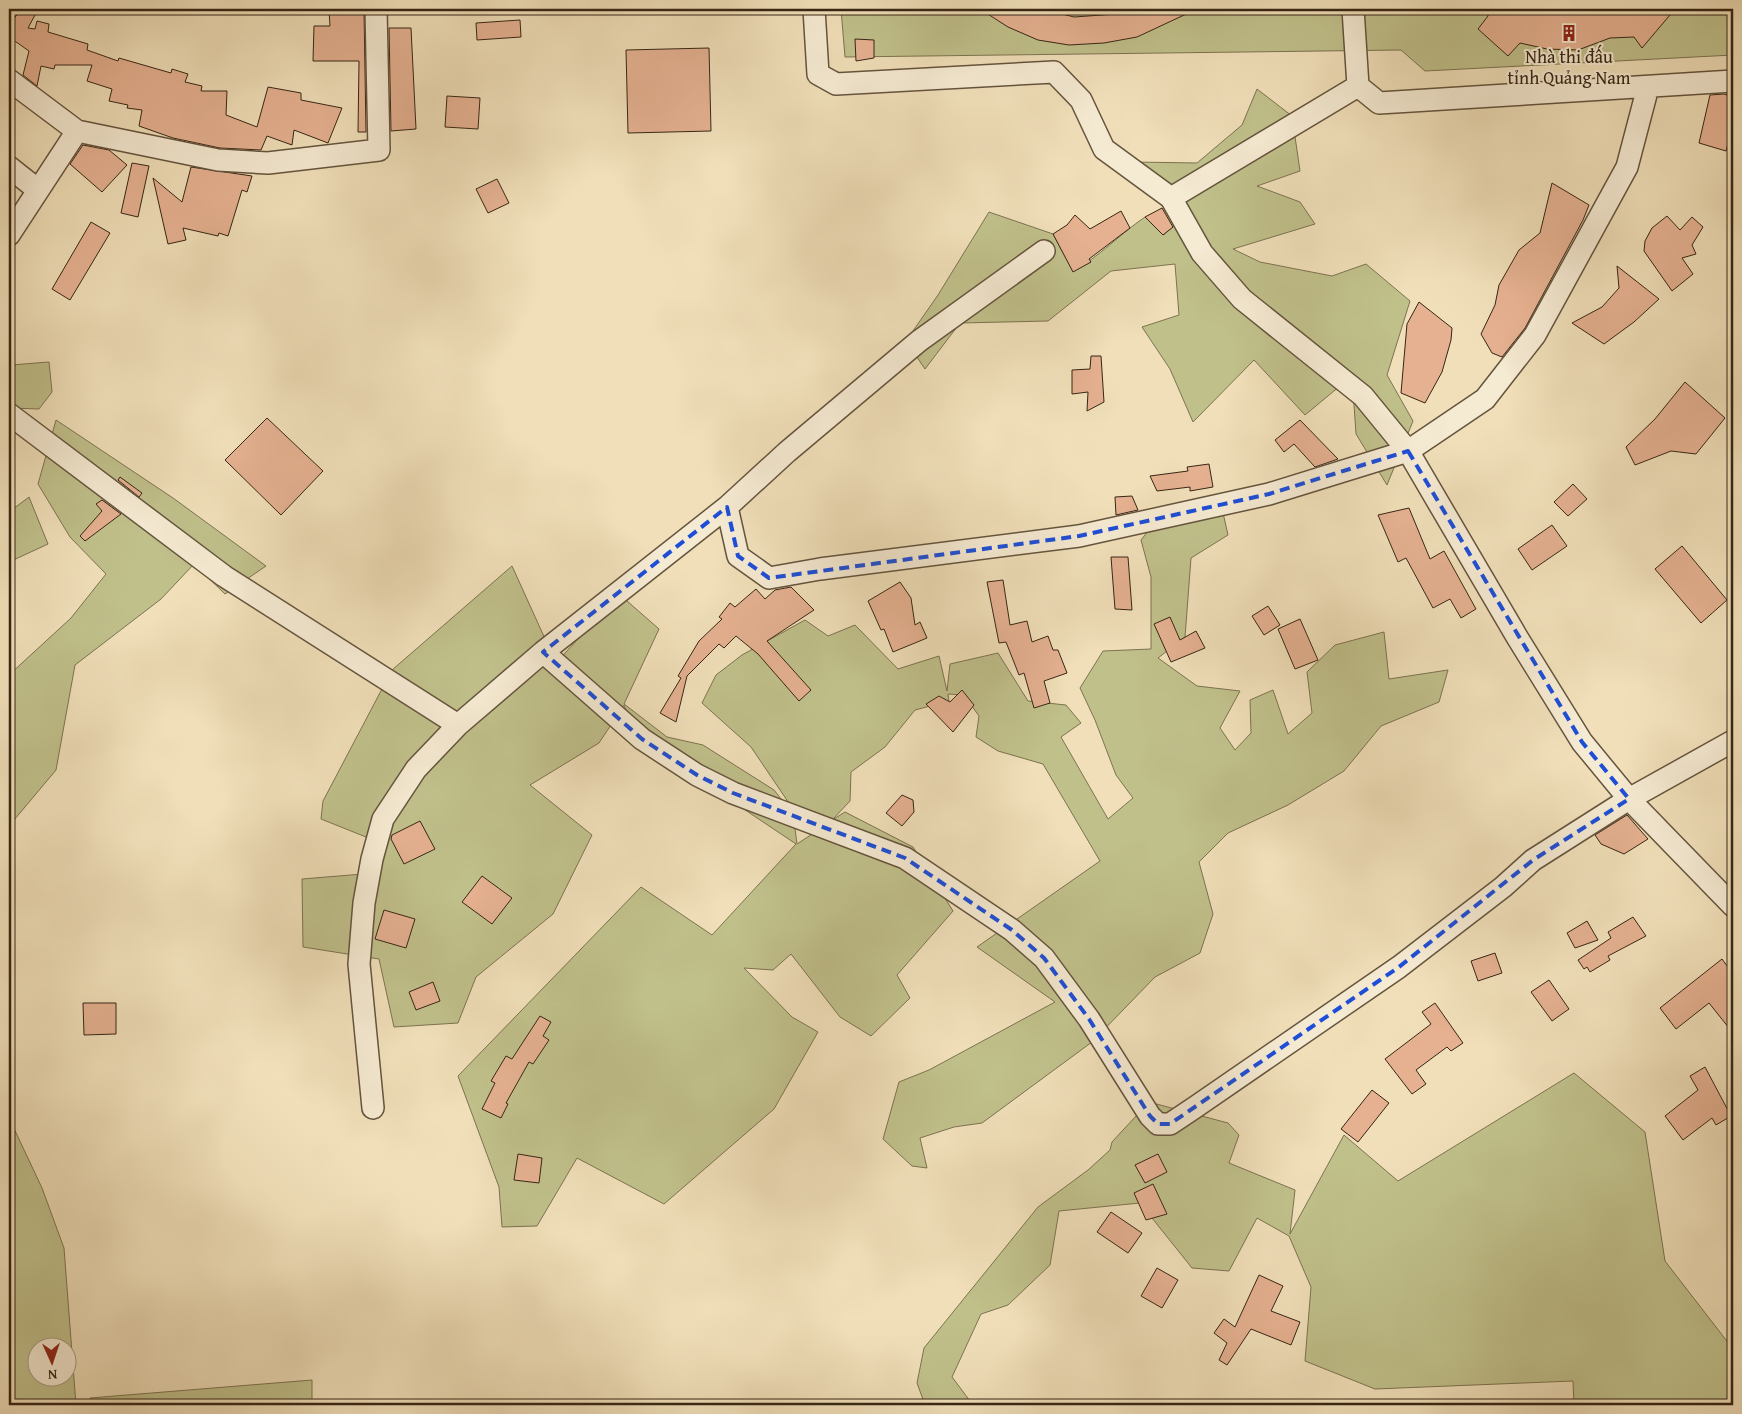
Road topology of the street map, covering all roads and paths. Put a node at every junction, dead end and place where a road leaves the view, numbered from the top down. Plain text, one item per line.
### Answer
1 (376, 9) edge
2 (814, 9) edge
3 (1353, 9) edge
4 (9, 80) edge
5 (1733, 81) edge
6 (1358, 86) junction
7 (1648, 87) junction
8 (77, 131) junction
9 (9, 168) edge
10 (38, 190) junction
11 (1171, 198) junction
12 (9, 235) edge
13 (1044, 251) dead end
14 (9, 414) edge
15 (1408, 451) junction
16 (727, 507) junction
17 (543, 652) junction
18 (458, 725) junction
19 (1733, 741) edge
20 (1629, 799) junction
21 (1733, 906) edge
22 (373, 1108) dead end

1 - 8 street
2 - 11 street
3 - 6 street
4 - 8 street
5 - 7 street
6 - 7 street
6 - 11 street
7 - 15 street
8 - 10 street
9 - 10 street
10 - 12 street
11 - 15 street
13 - 16 street
14 - 18 street
15 - 16 street
15 - 20 street
16 - 17 street
17 - 18 street
17 - 20 street
18 - 22 street
19 - 20 street
20 - 21 street

